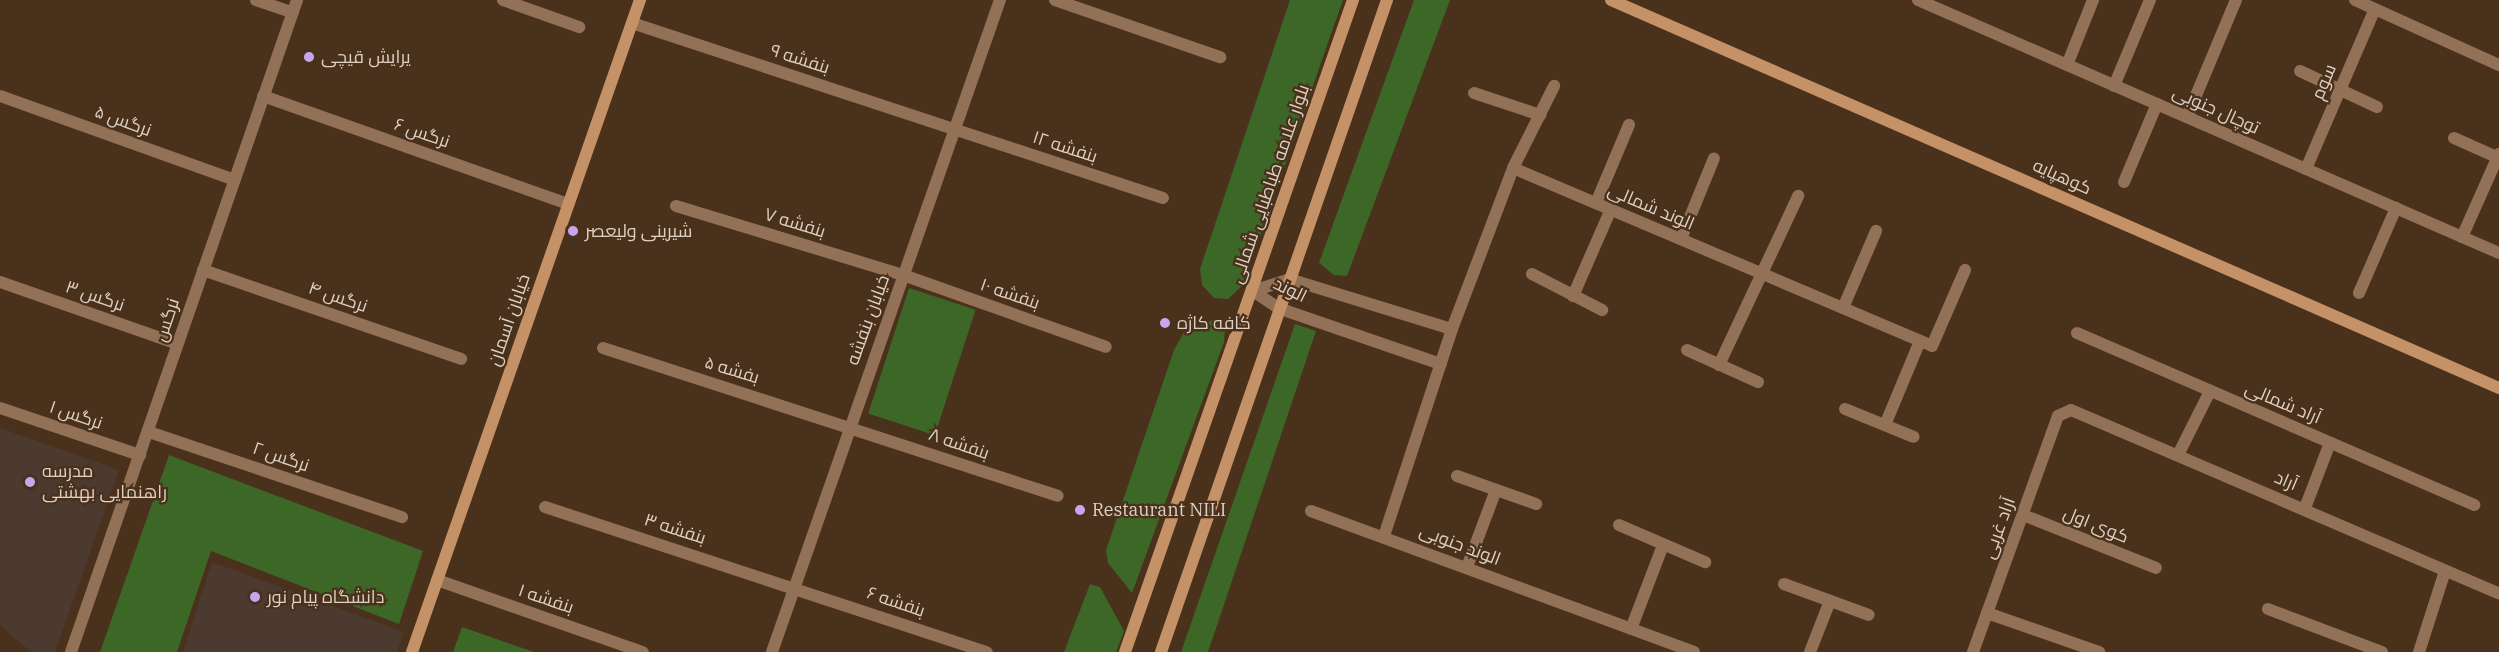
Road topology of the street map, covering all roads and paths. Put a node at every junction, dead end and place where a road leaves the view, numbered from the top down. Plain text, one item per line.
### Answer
1 (256, 0) edge
2 (297, 0) edge
3 (504, 0) edge
4 (640, 0) edge
5 (1000, 0) edge
6 (1054, 0) edge
7 (1353, 0) edge
8 (1388, 0) edge
9 (1611, 0) edge
10 (1918, 0) edge
11 (1953, 0) edge
12 (2093, 0) edge
13 (2150, 0) edge
14 (2236, 0) edge
15 (2355, 0) edge
16 (2375, 9) junction
17 (293, 13) junction
18 (1948, 13) junction
19 (632, 22) junction
20 (579, 27) dead end
21 (1220, 57) dead end
22 (2499, 64) edge
23 (2067, 65) junction
24 (2300, 71) dead end
25 (1554, 86) dead end
26 (2114, 86) junction
27 (2340, 90) junction
28 (1474, 93) dead end
29 (0, 96) edge
30 (263, 96) junction
31 (2157, 104) junction
32 (2377, 107) dead end
33 (1540, 115) junction
34 (2187, 117) junction
35 (1629, 125) dead end
36 (956, 130) junction
37 (2454, 138) dead end
38 (2498, 156) edge
39 (1714, 158) dead end
40 (1513, 168) junction
41 (2306, 169) junction
42 (234, 180) junction
43 (2124, 182) dead end
44 (1798, 196) dead end
45 (1163, 198) dead end
46 (1596, 203) junction
47 (568, 204) junction
48 (676, 206) dead end
49 (2396, 208) junction
50 (1611, 209) junction
51 (1876, 231) dead end
52 (2462, 237) junction
53 (1681, 239) junction
54 (2499, 253) edge
55 (203, 270) junction
56 (1965, 270) dead end
57 (1762, 273) junction
58 (1532, 274) dead end
59 (903, 275) junction
60 (1289, 279) junction
61 (0, 282) edge
62 (1253, 291) junction
63 (2359, 293) dead end
64 (1573, 296) junction
65 (1278, 308) junction
66 (1843, 308) junction
67 (1602, 310) dead end
68 (1452, 329) junction
69 (2077, 333) dead end
70 (1920, 341) junction
71 (178, 344) junction
72 (1106, 346) dead end
73 (603, 348) dead end
74 (1687, 350) dead end
75 (461, 359) dead end
76 (1441, 364) junction
77 (1719, 365) junction
78 (1758, 382) dead end
79 (2499, 388) edge
80 (2210, 391) junction
81 (0, 408) edge
82 (1845, 409) dead end
83 (2058, 416) joint
84 (849, 425) junction
85 (1885, 425) junction
86 (149, 432) junction
87 (1914, 437) dead end
88 (2330, 443) junction
89 (141, 455) junction
90 (2178, 455) junction
91 (1457, 476) dead end
92 (1496, 490) junction
93 (1058, 496) dead end
94 (1536, 504) dead end
95 (2474, 505) dead end
96 (544, 507) dead end
97 (2305, 508) junction
98 (1311, 511) dead end
99 (2023, 515) junction
100 (402, 517) dead end
101 (1619, 525) dead end
102 (1384, 536) junction
103 (1663, 545) junction
104 (1705, 562) dead end
105 (1467, 567) junction
106 (2156, 568) dead end
107 (2445, 571) junction
108 (437, 580) junction
109 (1784, 584) dead end
110 (794, 586) junction
111 (2499, 592) edge
112 (1830, 601) junction
113 (2268, 609) dead end
114 (1987, 613) junction
115 (1869, 615) dead end
116 (1631, 628) junction
117 (71, 652) edge
118 (412, 652) edge
119 (643, 652) edge
120 (772, 652) edge
121 (987, 652) edge
122 (1125, 652) edge
123 (1161, 652) edge
124 (1694, 652) edge
125 (1810, 652) edge
126 (1973, 652) edge
127 (2099, 652) edge
128 (2382, 652) edge
129 (2418, 652) edge

1 - 17 street
2 - 17 street, نرگس
3 - 20 street
4 - 19 street, خیابان آسمان
5 - 36 street, خیابان بنفشه
6 - 21 street
7 - 62 street, بلوار علامه طباطبایی شمالی
8 - 60 street
9 - 79 street, کوهپایه
10 - 18 street, توچال جنوبی
11 - 18 street
12 - 23 street
13 - 26 street
14 - 34 street
15 - 16 street
16 - 22 street
16 - 27 street, سوم
17 - 30 street, نرگس
18 - 23 street, توچال جنوبی
19 - 36 street, بنفشه ۹
19 - 47 street, خیابان آسمان
23 - 26 street, توچال جنوبی
24 - 27 street
25 - 33 street
26 - 31 street, توچال جنوبی
27 - 32 street
27 - 41 street, سوم
28 - 33 street
29 - 42 street, نرگس ۵
30 - 42 street, نرگس
30 - 47 street, نرگس ۶
31 - 34 street, توچال جنوبی
31 - 43 street
33 - 40 street
34 - 41 street, توچال جنوبی
35 - 46 street
36 - 45 street, بنفشه ۱۲
36 - 59 street, خیابان بنفشه
37 - 38 street
38 - 52 street
39 - 53 street
40 - 46 street, الوند شمالی
40 - 68 street
41 - 49 street, توچال جنوبی
42 - 55 street, نرگس
44 - 57 street
46 - 50 street, الوند شمالی
47 - 108 street, خیابان آسمان
48 - 59 street, بنفشه ۷
49 - 52 street, توچال جنوبی
49 - 63 street
50 - 53 street, الوند شمالی
50 - 64 street
51 - 66 street
52 - 54 street, توچال جنوبی
53 - 57 street, الوند شمالی
55 - 71 street, نرگس
55 - 75 street, نرگس ۴
56 - 70 street, الوند شمالی
57 - 66 street, الوند شمالی
57 - 77 street
58 - 64 street
59 - 72 street, بنفشه ۱۰
59 - 84 street, خیابان بنفشه
60 - 62 street, الوند
60 - 65 street
60 - 68 street, الوند
61 - 71 street, نرگس ۳
62 - 65 street, الوند
62 - 122 street, بلوار علامه طباطبایی شمالی
64 - 67 street
65 - 76 street, الوند
65 - 123 street
66 - 70 street, الوند شمالی
68 - 76 street
69 - 80 street, آراد شمالی
70 - 85 street
71 - 86 street, نرگس
73 - 84 street, بفشه ۵
74 - 77 street
76 - 102 street
77 - 78 street
80 - 88 street, آراد شمالی
80 - 90 street
81 - 89 street, نرگس ۱
82 - 85 street
83 - 90 street, آراد
83 - 99 street, آراد غربی
84 - 93 street, بنفشه ۸
84 - 110 street, خیابان بنفشه
85 - 87 street
86 - 89 street, نرگس
86 - 100 street, نرگس ۲
88 - 95 street, آراد شمالی
88 - 97 street
89 - 117 street, نرگس
90 - 97 street, آراد
91 - 92 street
92 - 94 street
92 - 105 street
96 - 110 street, بنفشه ۳
97 - 107 street, آراد
98 - 102 street, الوند جنوبی
99 - 106 street, کوی اول
99 - 114 street, آراد غربی
101 - 103 street
102 - 105 street, الوند جنوبی
103 - 104 street
103 - 116 street
105 - 116 street, الوند جنوبی
107 - 111 street, آراد
107 - 129 street
108 - 118 street, خیابان آسمان
108 - 119 street, بنفشه ۱
109 - 112 street
110 - 120 street, خیابان بنفشه
110 - 121 street, بنفشه ۶
112 - 115 street
112 - 125 street
113 - 128 street
114 - 126 street, آراد غربی
114 - 127 street
116 - 124 street, الوند جنوبی

